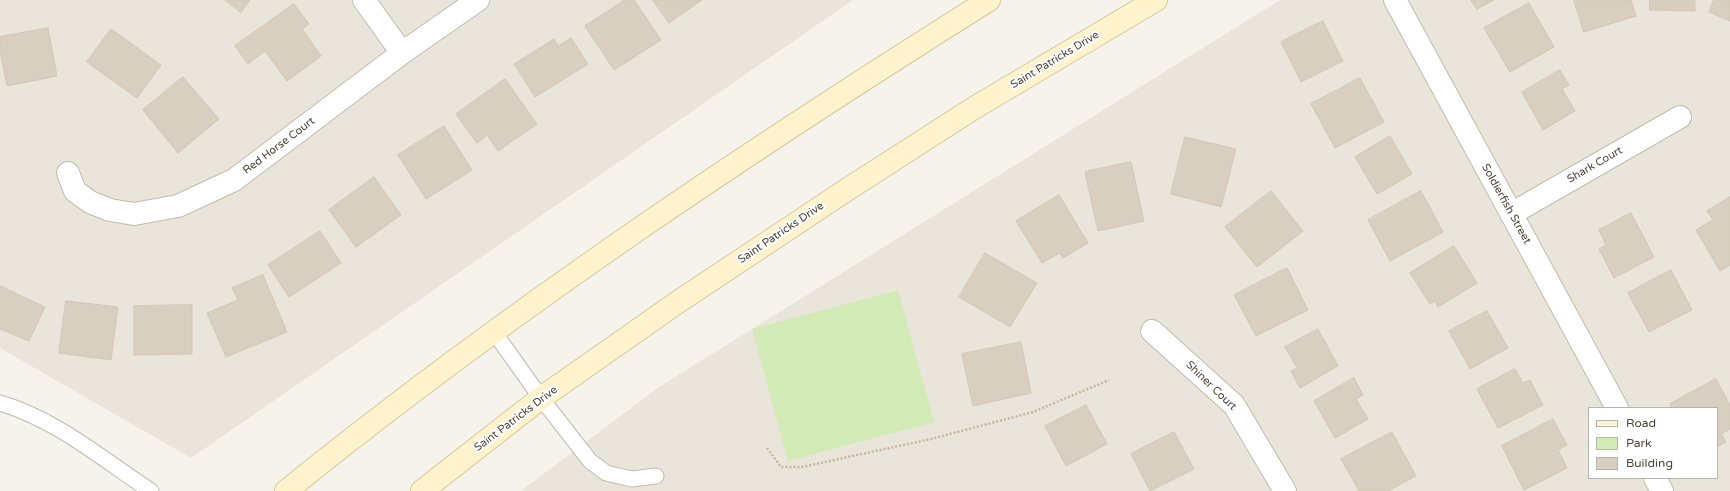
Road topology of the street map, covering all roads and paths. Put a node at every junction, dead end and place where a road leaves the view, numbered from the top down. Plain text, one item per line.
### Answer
1 (364, 0) edge
2 (478, 0) edge
3 (989, 0) edge
4 (1156, 0) edge
5 (1395, 0) edge
6 (402, 53) junction
7 (1680, 117) dead end
8 (68, 173) dead end
9 (1511, 214) junction
10 (1152, 331) dead end
11 (494, 332) junction
12 (1110, 380) dead end
13 (541, 398) junction
14 (0, 403) edge
15 (1616, 407) edge
16 (767, 448) dead end
17 (656, 476) dead end
18 (1656, 479) edge
19 (151, 491) edge
20 (286, 491) edge
21 (422, 491) edge
22 (1285, 491) edge
23 (1662, 491) edge

1 - 6 street
2 - 6 street, Red Horse Court
3 - 11 main road
4 - 13 main road, Saint Patricks Drive
5 - 9 street, Soldierfish Street
6 - 8 street, Red Horse Court
7 - 9 street, Shark Court
9 - 15 street, Soldierfish Street
10 - 22 street, Shiner Court
11 - 13 lane
11 - 20 main road
12 - 16 path
13 - 17 lane
13 - 21 main road, Saint Patricks Drive
14 - 19 lane
18 - 23 street

